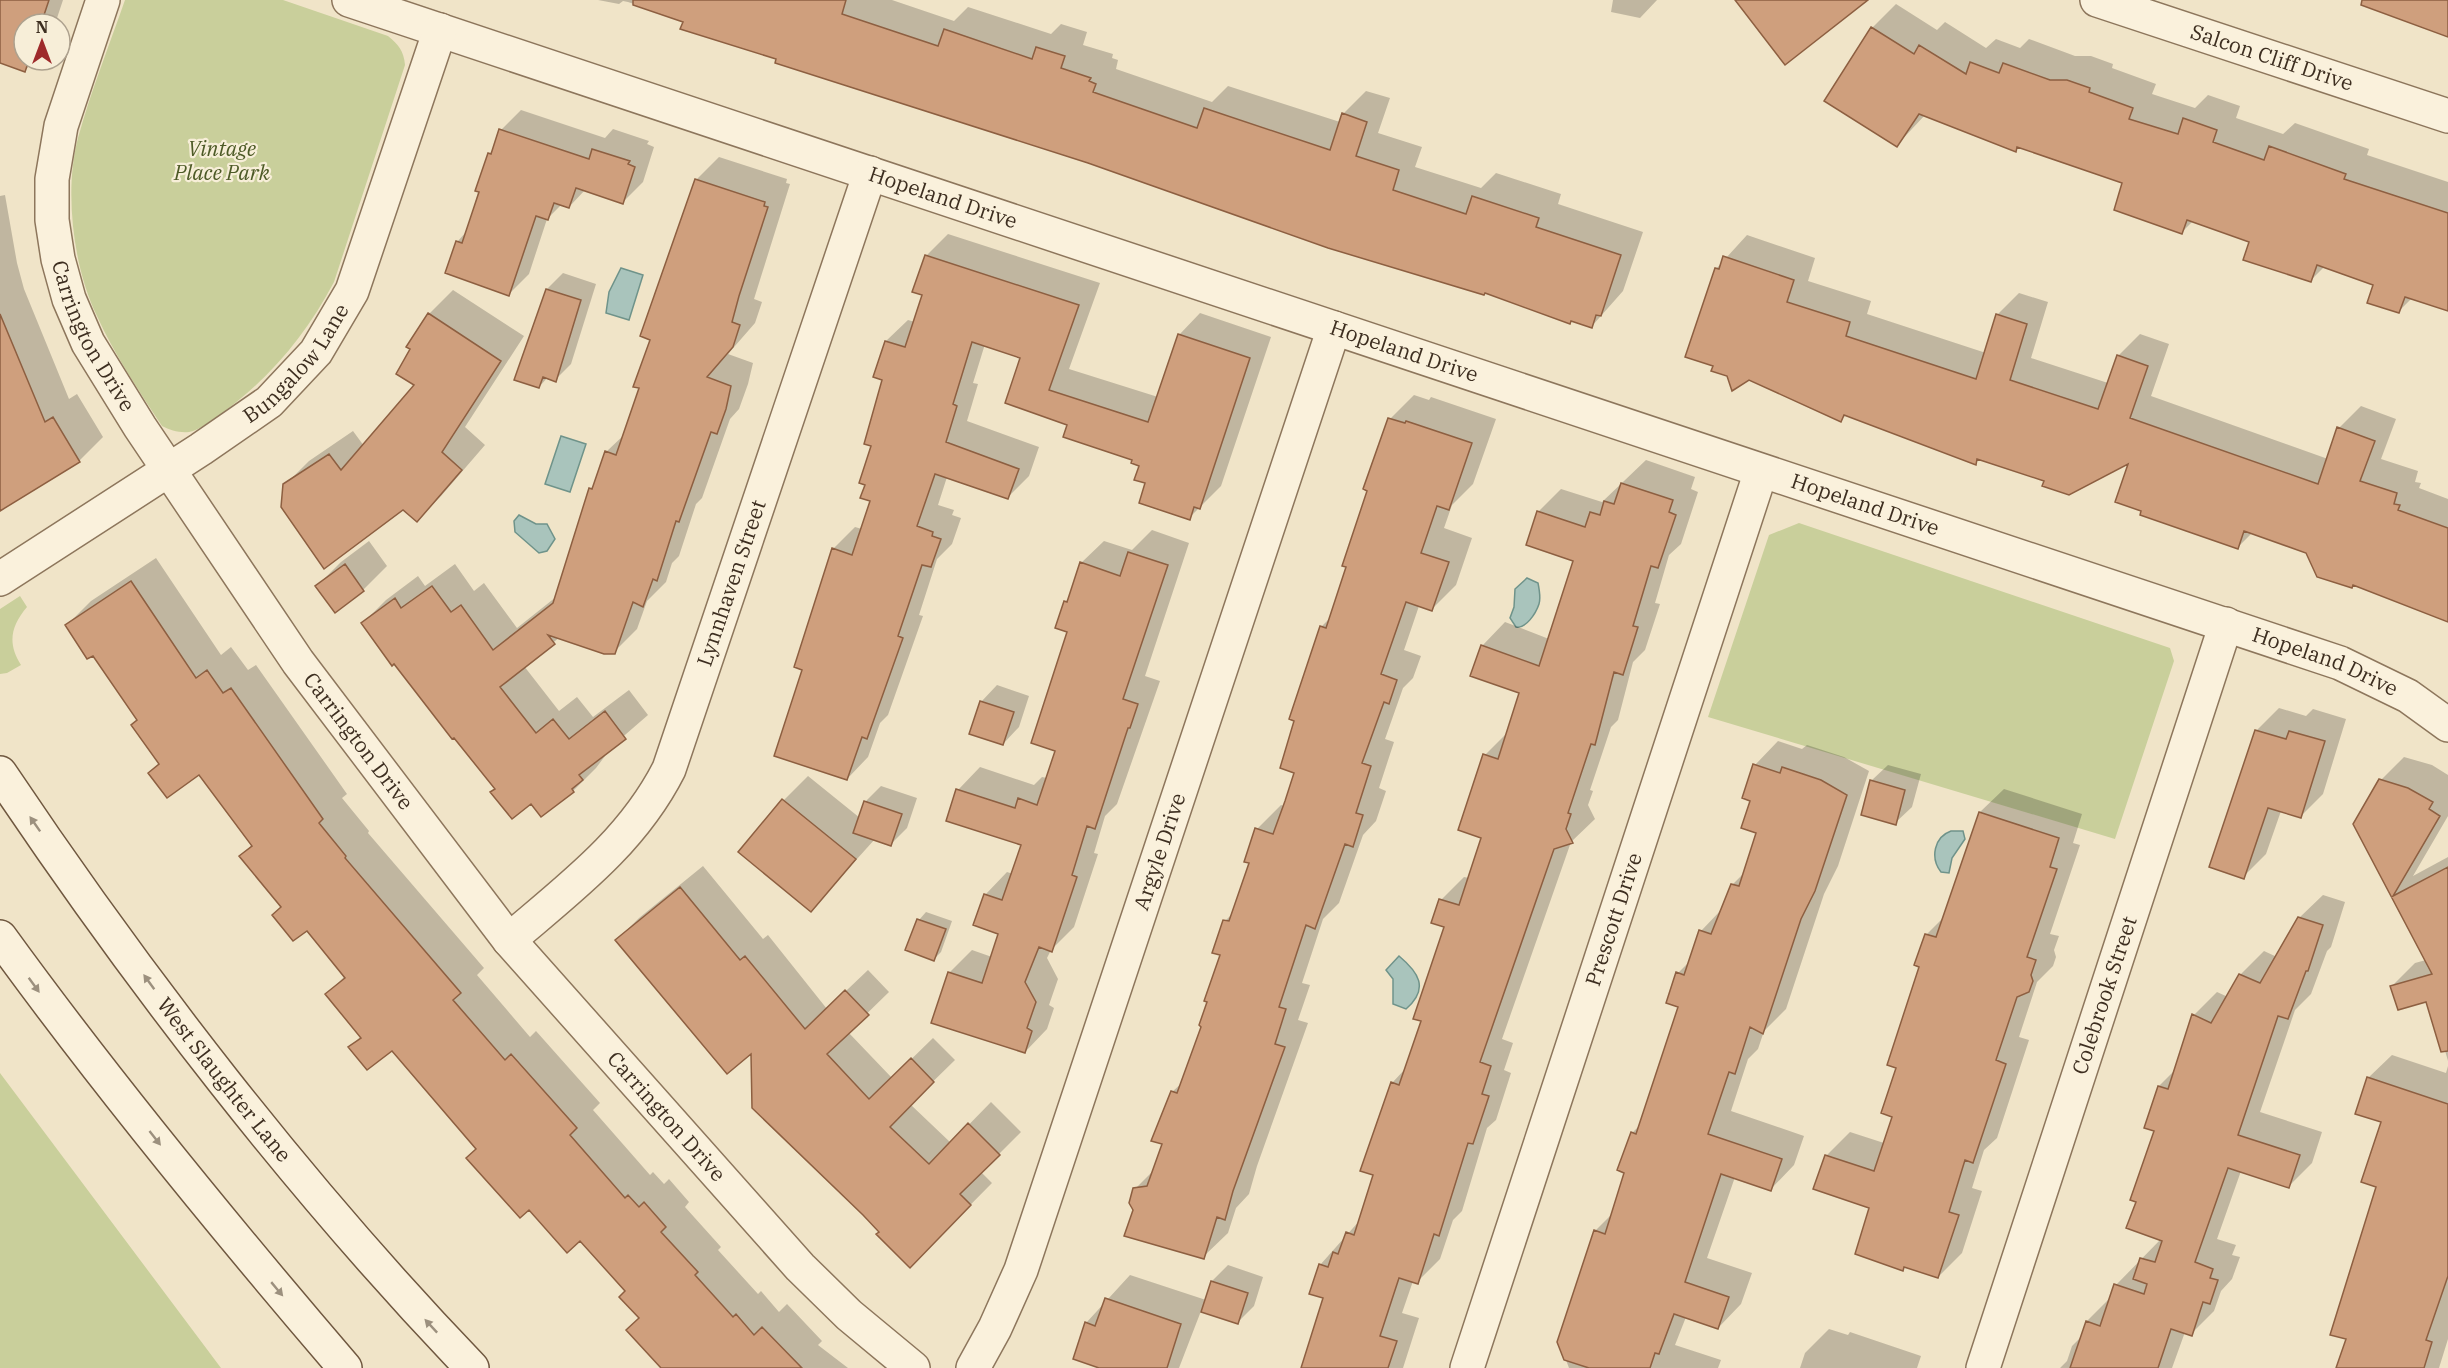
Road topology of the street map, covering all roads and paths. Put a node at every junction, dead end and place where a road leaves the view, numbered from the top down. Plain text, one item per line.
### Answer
1 (103, 0) edge
2 (349, 0) edge
3 (2097, 0) edge
4 (2165, 11) edge
5 (440, 30) junction
6 (2448, 116) edge
7 (870, 173) junction
8 (1334, 328) junction
9 (169, 469) junction
10 (1761, 471) junction
11 (0, 579) edge
12 (2226, 624) junction
13 (2448, 725) edge
14 (0, 773) edge
15 (0, 937) edge
16 (508, 940) junction
17 (345, 1368) edge
18 (472, 1368) edge
19 (913, 1368) edge
20 (973, 1368) edge
21 (1467, 1368) edge
22 (1983, 1368) edge

1 - 9 street, Carrington Drive
2 - 5 street, Hopeland Drive
3 - 4 street, Salcon Cliff Drive
4 - 6 street, Salcon Cliff Drive
5 - 7 street, Hopeland Drive
5 - 9 street, Bungalow Lane
7 - 8 street, Hopeland Drive
7 - 16 street, Lynnhaven Street
8 - 10 street, Hopeland Drive
8 - 20 street, Argyle Drive
9 - 11 street, Bungalow Lane
9 - 16 street, Carrington Drive
10 - 12 street, Hopeland Drive
10 - 21 street, Prescott Drive
12 - 13 street, Hopeland Drive
12 - 22 street, Colebrook Street
18 -> 14 street, West Slaughter Lane
15 -> 17 street
16 - 19 street, Carrington Drive

